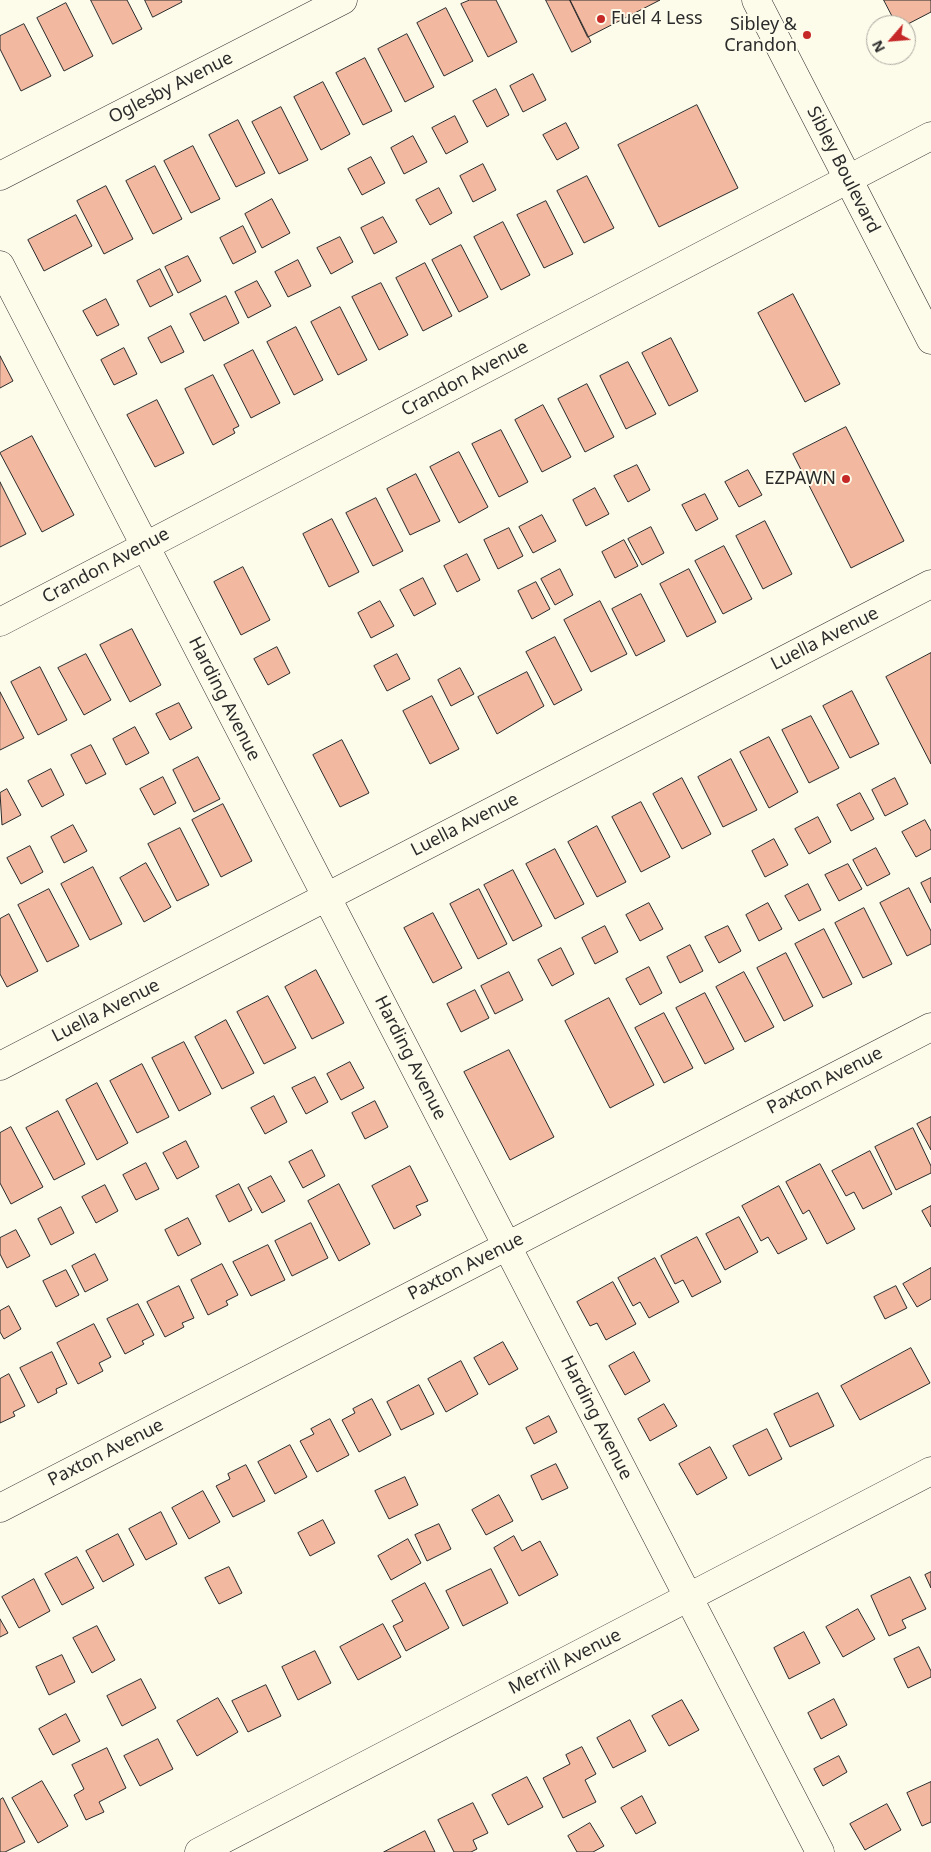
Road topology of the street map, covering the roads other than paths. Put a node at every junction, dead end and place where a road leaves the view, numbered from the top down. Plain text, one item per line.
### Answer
1 (343, 0) edge
2 (756, 0) edge
3 (931, 136) edge
4 (0, 176) edge
5 (848, 179) junction
6 (0, 265) edge
7 (931, 340) edge
8 (145, 546) junction
9 (931, 584) edge
10 (0, 622) edge
11 (326, 897) junction
12 (931, 1027) edge
13 (0, 1066) edge
14 (507, 1246) junction
15 (931, 1471) edge
16 (0, 1508) edge
17 (689, 1597) junction
18 (199, 1852) edge
19 (820, 1852) edge

1 - 4 street, Oglesby Avenue
2 - 5 street, Sibley Boulevard
3 - 5 street, Crandon Avenue
5 - 7 street, Sibley Boulevard
5 - 8 street, Crandon Avenue
6 - 8 street, Harding Avenue
8 - 10 street, Crandon Avenue
8 - 11 street, Harding Avenue
9 - 11 street, Luella Avenue
11 - 13 street, Luella Avenue
11 - 14 street, Harding Avenue
12 - 14 street, Paxton Avenue
14 - 16 street, Paxton Avenue
14 - 17 street, Harding Avenue
15 - 17 street, Merrill Avenue
17 - 18 street, Merrill Avenue
17 - 19 street, Harding Avenue

